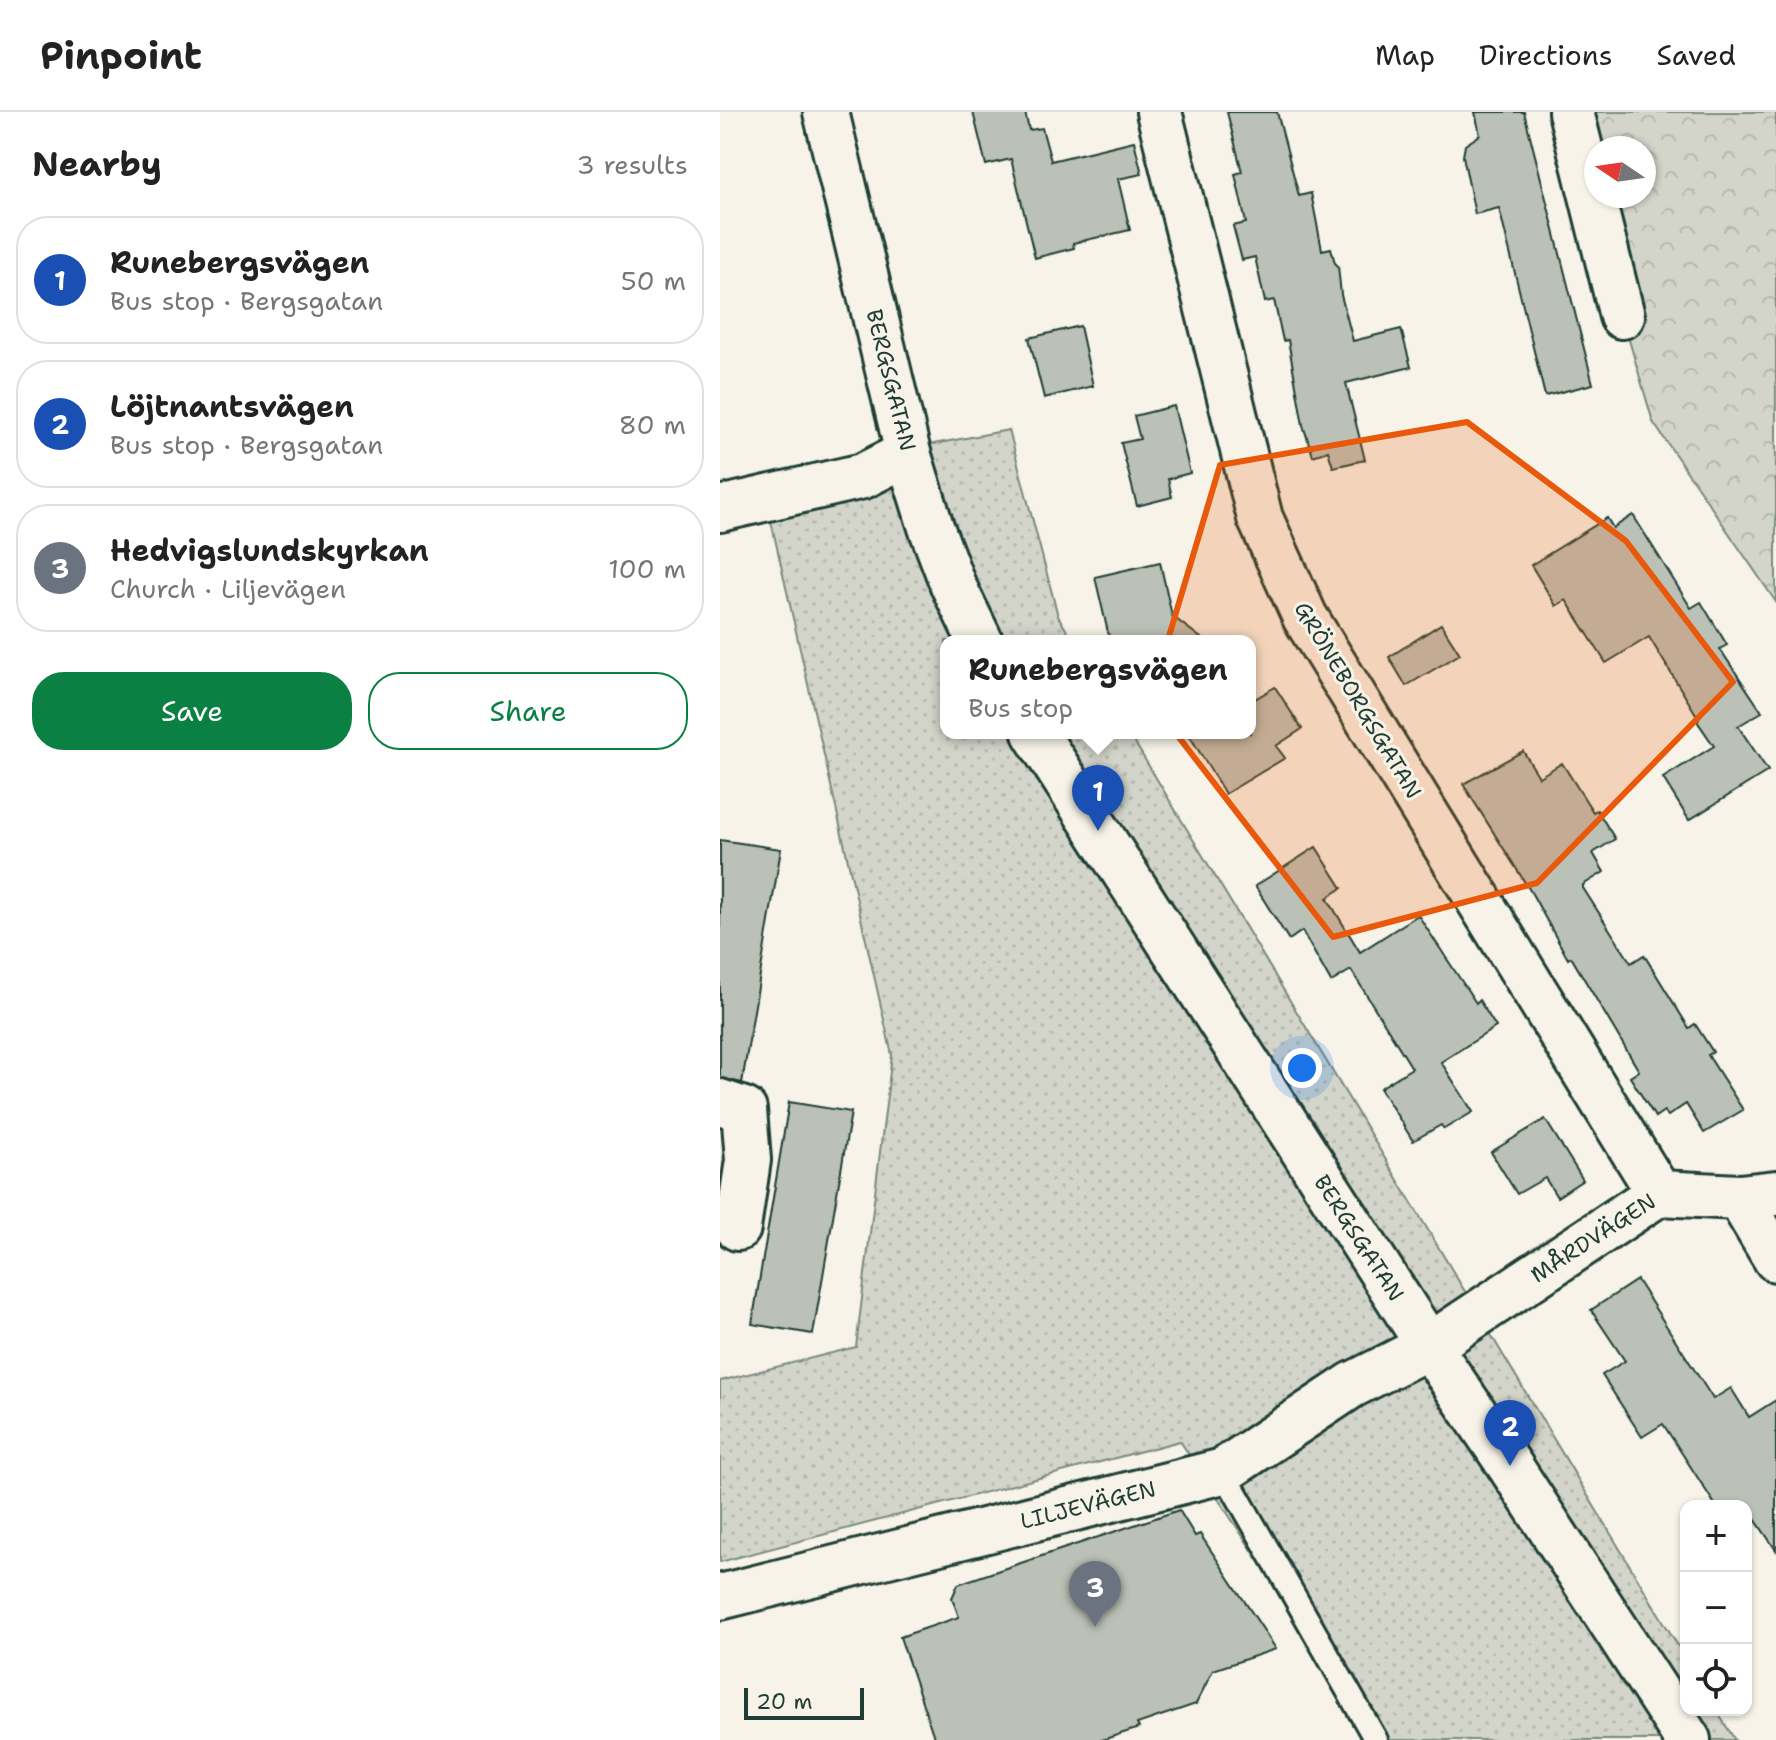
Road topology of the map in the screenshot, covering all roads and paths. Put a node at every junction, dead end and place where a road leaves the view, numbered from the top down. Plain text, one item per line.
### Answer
1 (826, 112) edge
2 (1159, 112) edge
3 (1571, 112) edge
4 (1622, 316) dead end
5 (908, 453) junction
6 (720, 509) edge
7 (977, 635) edge
8 (1039, 739) edge
9 (720, 1102) edge
10 (1659, 1193) junction
11 (1758, 1195) edge
12 (738, 1228) dead end
13 (1776, 1259) edge
14 (1429, 1346) junction
15 (1223, 1471) junction
16 (720, 1597) edge
17 (1376, 1740) edge
18 (1688, 1740) edge

1 - 5 street, BERGSGATAN
2 - 10 street, GRÖNEBORGSGATAN
3 - 4 street
5 - 6 street
5 - 7 street, BERGSGATAN
8 - 14 street, BERGSGATAN
9 - 12 street
10 - 11 street, MÅRDVÄGEN
10 - 14 street, MÅRDVÄGEN
11 - 13 street
14 - 15 street, LILJEVÄGEN
14 - 18 street, BERGSGATAN
15 - 16 street, LILJEVÄGEN
15 - 17 lane

